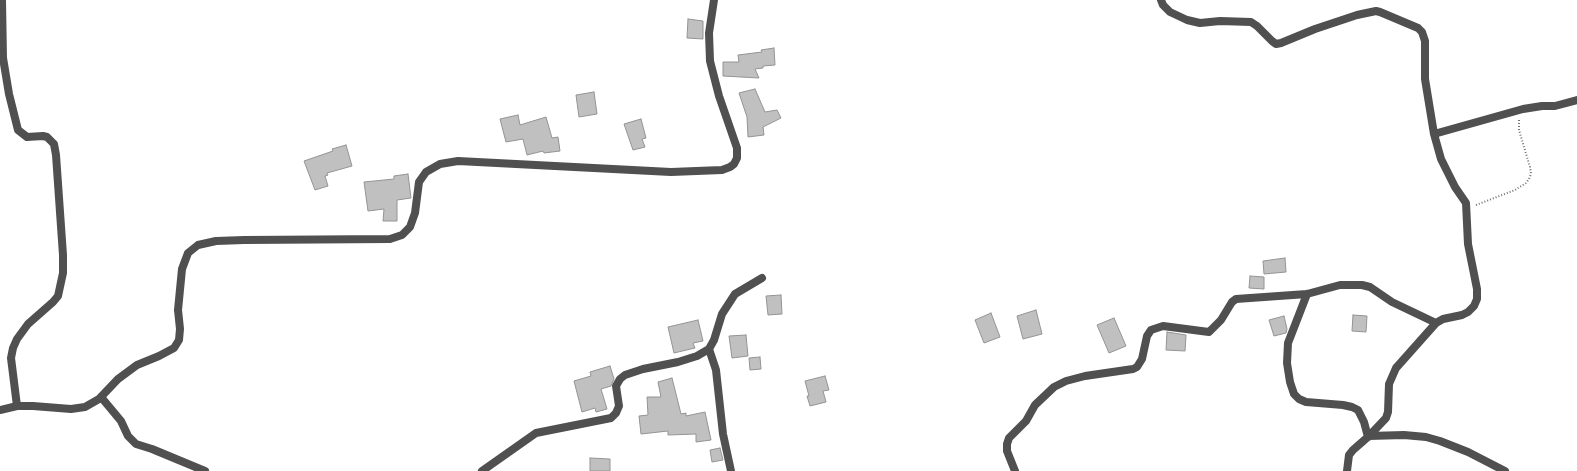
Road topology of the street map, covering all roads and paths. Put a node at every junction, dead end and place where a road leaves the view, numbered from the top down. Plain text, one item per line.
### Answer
1 (2, 0) edge
2 (714, 0) edge
3 (1161, 0) edge
4 (1577, 100) edge
5 (1516, 111) junction
6 (1434, 134) junction
7 (1467, 212) junction
8 (762, 278) dead end
9 (1307, 294) junction
10 (1436, 323) junction
11 (709, 349) junction
12 (101, 397) junction
13 (17, 406) junction
14 (0, 410) edge
15 (1368, 436) junction
16 (205, 471) edge
17 (482, 471) edge
18 (731, 471) edge
19 (1015, 471) edge
20 (1347, 471) edge
21 (1505, 471) edge

1 - 13 street
2 - 12 street
3 - 6 street
4 - 5 street
5 - 6 street
5 - 7 path
6 - 7 street
7 - 10 street
8 - 11 street
9 - 10 street
9 - 15 street
9 - 19 street
10 - 15 street
11 - 17 street
11 - 18 street
12 - 13 street
12 - 16 street
13 - 14 street
15 - 20 street
15 - 21 street

